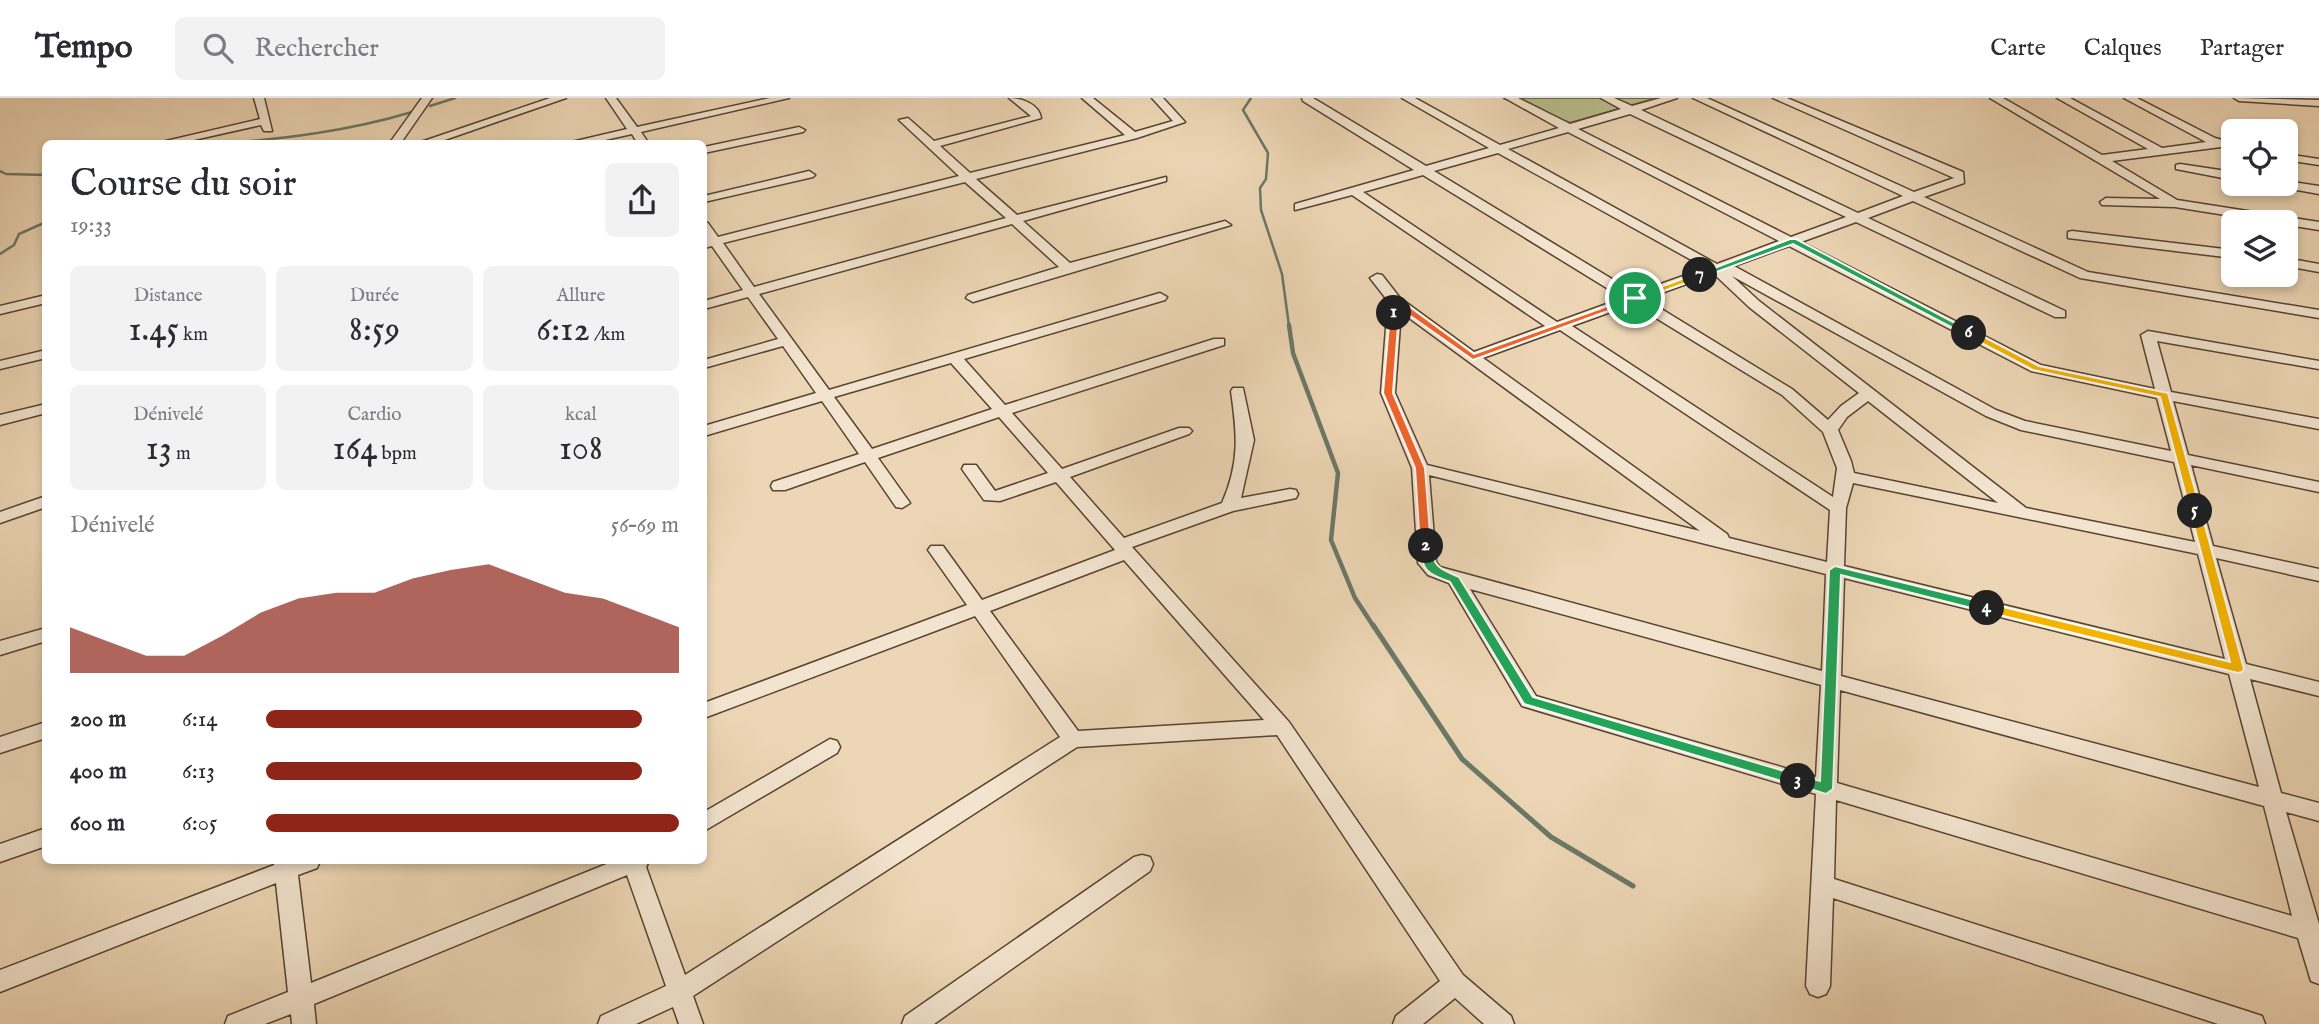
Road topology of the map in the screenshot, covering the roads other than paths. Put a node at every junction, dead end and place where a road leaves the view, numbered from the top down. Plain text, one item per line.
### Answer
1 (259, 98) edge
2 (426, 98) edge
3 (561, 98) edge
4 (611, 98) edge
5 (784, 98) edge
6 (1014, 98) edge
7 (1087, 98) edge
8 (1157, 98) edge
9 (1407, 98) edge
10 (1510, 98) edge
11 (1606, 98) edge
12 (1672, 98) edge
13 (1698, 98) edge
14 (1778, 98) edge
15 (1995, 98) edge
16 (2062, 98) edge
17 (2129, 98) edge
18 (2239, 98) edge
19 (1307, 99) edge
20 (2319, 103) edge
21 (1631, 110) junction
22 (904, 120) dead end
23 (1569, 128) junction
24 (634, 130) junction
25 (799, 130) dead end
26 (1133, 136) junction
27 (181, 140) edge
28 (397, 140) edge
29 (432, 140) edge
30 (587, 140) edge
31 (641, 140) edge
32 (2218, 144) junction
33 (931, 145) junction
34 (2221, 145) edge
35 (1501, 148) junction
36 (707, 149) edge
37 (2159, 151) junction
38 (2100, 159) junction
39 (2298, 159) edge
40 (2319, 162) edge
41 (2180, 167) dead end
42 (1424, 170) junction
43 (2221, 174) edge
44 (809, 175) dead end
45 (967, 178) junction
46 (1162, 178) dead end
47 (2298, 186) edge
48 (2319, 190) edge
49 (1353, 191) junction
50 (1916, 196) junction
51 (707, 198) edge
52 (2106, 202) dead end
53 (2175, 203) junction
54 (1299, 207) dead end
55 (1857, 218) junction
56 (1014, 220) junction
57 (1225, 225) dead end
58 (2319, 226) edge
59 (2072, 235) dead end
60 (1793, 241) junction
61 (709, 243) edge
62 (2221, 253) edge
63 (2298, 264) edge
64 (1720, 267) junction
65 (1068, 268) junction
66 (2319, 268) edge
67 (1377, 278) dead end
68 (751, 293) junction
69 (1160, 297) dead end
70 (972, 298) dead end
71 (1635, 298) junction
72 (42, 300) edge
73 (1395, 301) junction
74 (707, 304) edge
75 (0, 310) edge
76 (2060, 314) dead end
77 (2319, 314) edge
78 (1559, 326) junction
79 (786, 341) junction
80 (1219, 342) dead end
81 (42, 355) edge
82 (954, 357) junction
83 (1473, 358) junction
84 (707, 363) edge
85 (0, 365) edge
86 (2319, 365) edge
87 (1238, 391) dead end
88 (823, 394) junction
89 (1868, 394) junction
90 (2164, 395) junction
91 (42, 409) edge
92 (1001, 411) junction
93 (0, 420) edge
94 (2319, 424) edge
95 (1830, 429) junction
96 (707, 430) edge
97 (1184, 431) dead end
98 (868, 456) junction
99 (2182, 460) junction
100 (1420, 468) junction
101 (970, 469) dead end
102 (1058, 475) junction
103 (1848, 477) junction
104 (779, 486) dead end
105 (2319, 487) edge
106 (1290, 494) dead end
107 (42, 502) edge
108 (902, 503) dead end
109 (1229, 506) junction
110 (1838, 508) junction
111 (2019, 511) junction
112 (0, 518) edge
113 (1730, 544) junction
114 (1124, 548) junction
115 (2205, 548) junction
116 (937, 550) dead end
117 (1835, 570) junction
118 (2319, 575) edge
119 (1455, 579) junction
120 (978, 607) junction
121 (42, 635) edge
122 (0, 648) edge
123 (2238, 669) junction
124 (1830, 681) junction
125 (2319, 689) edge
126 (707, 710) edge
127 (1282, 727) junction
128 (42, 731) edge
129 (1073, 739) junction
130 (0, 745) edge
131 (830, 747) dead end
132 (1826, 789) junction
133 (2273, 800) junction
134 (2319, 812) edge
135 (707, 820) edge
136 (42, 838) edge
137 (0, 853) edge
138 (630, 864) edge
139 (636, 864) edge
140 (1142, 864) dead end
141 (285, 865) edge
142 (1822, 885) junction
143 (2313, 932) edge
144 (2319, 974) edge
145 (0, 981) edge
146 (1455, 983) junction
147 (1818, 986) dead end
148 (679, 992) junction
149 (300, 997) junction
150 (237, 1024) edge
151 (304, 1024) edge
152 (610, 1024) edge
153 (691, 1024) edge
154 (914, 1024) edge
155 (1405, 1024) edge
156 (1502, 1024) edge
157 (2253, 1024) edge

1 - 27 street
2 - 28 street
3 - 29 street
4 - 24 street
5 - 24 street
6 - 33 street
7 - 26 street
8 - 26 street
9 - 35 street
10 - 23 street
11 - 21 street
12 - 21 street
13 - 50 street
14 - 50 street
15 - 38 street
16 - 37 street
17 - 32 street
18 - 20 street
19 - 42 street
21 - 23 street
21 - 55 street
22 - 33 street
23 - 35 street
23 - 60 street
24 - 30 street
24 - 31 street
25 - 36 street
26 - 45 street
32 - 34 street
32 - 37 street
33 - 45 street
35 - 42 street
35 - 64 street
37 - 38 street
38 - 53 street
39 - 40 street
41 - 43 street
42 - 49 street
42 - 71 street
44 - 51 street
45 - 56 street
45 - 61 street
46 - 56 street
47 - 48 street
49 - 54 street
49 - 78 street
50 - 55 street
50 - 77 street
52 - 53 street
53 - 58 street
55 - 60 street
55 - 76 street
56 - 65 street
56 - 68 street
57 - 65 street
59 - 62 street
60 - 64 street
60 - 90 street
61 - 68 street
63 - 66 street
64 - 71 street
64 - 89 street
64 - 99 street
65 - 70 street
67 - 73 street
68 - 74 street
68 - 79 street
69 - 82 street
71 - 78 street
71 - 95 street
72 - 75 street
73 - 83 street
73 - 100 street
78 - 83 street
78 - 110 street
79 - 84 street
79 - 88 street
80 - 92 street
81 - 85 street
82 - 88 street
82 - 92 street
83 - 113 street
86 - 90 street
87 - 109 street
88 - 96 street
88 - 98 street
89 - 95 street
89 - 111 street
90 - 94 street
90 - 99 street
91 - 93 street
92 - 98 street
92 - 102 street
95 - 103 street
97 - 102 street
98 - 104 street
98 - 108 street
99 - 105 street
99 - 115 street
100 - 113 street
100 - 119 street
101 - 102 street
102 - 114 street
103 - 110 street
103 - 111 street
106 - 109 street
107 - 112 street
109 - 114 street
110 - 117 street
111 - 115 street
113 - 117 street
114 - 120 street
114 - 127 street
115 - 118 street
115 - 123 street
116 - 120 street
117 - 123 street
117 - 124 street
119 - 124 street
119 - 132 street
120 - 126 street
120 - 129 street
121 - 122 street
123 - 125 street
123 - 133 street
124 - 132 street
124 - 133 street
127 - 129 street
127 - 146 street
128 - 130 street
129 - 148 street
131 - 135 street
132 - 142 street
132 - 143 street
133 - 134 street
133 - 143 street
136 - 137 street
138 - 149 street
139 - 148 street
140 - 154 street
141 - 145 street
141 - 149 street
142 - 147 street
142 - 157 street
143 - 144 street
146 - 155 street
146 - 156 street
148 - 152 street
148 - 153 street
149 - 150 street
149 - 151 street

